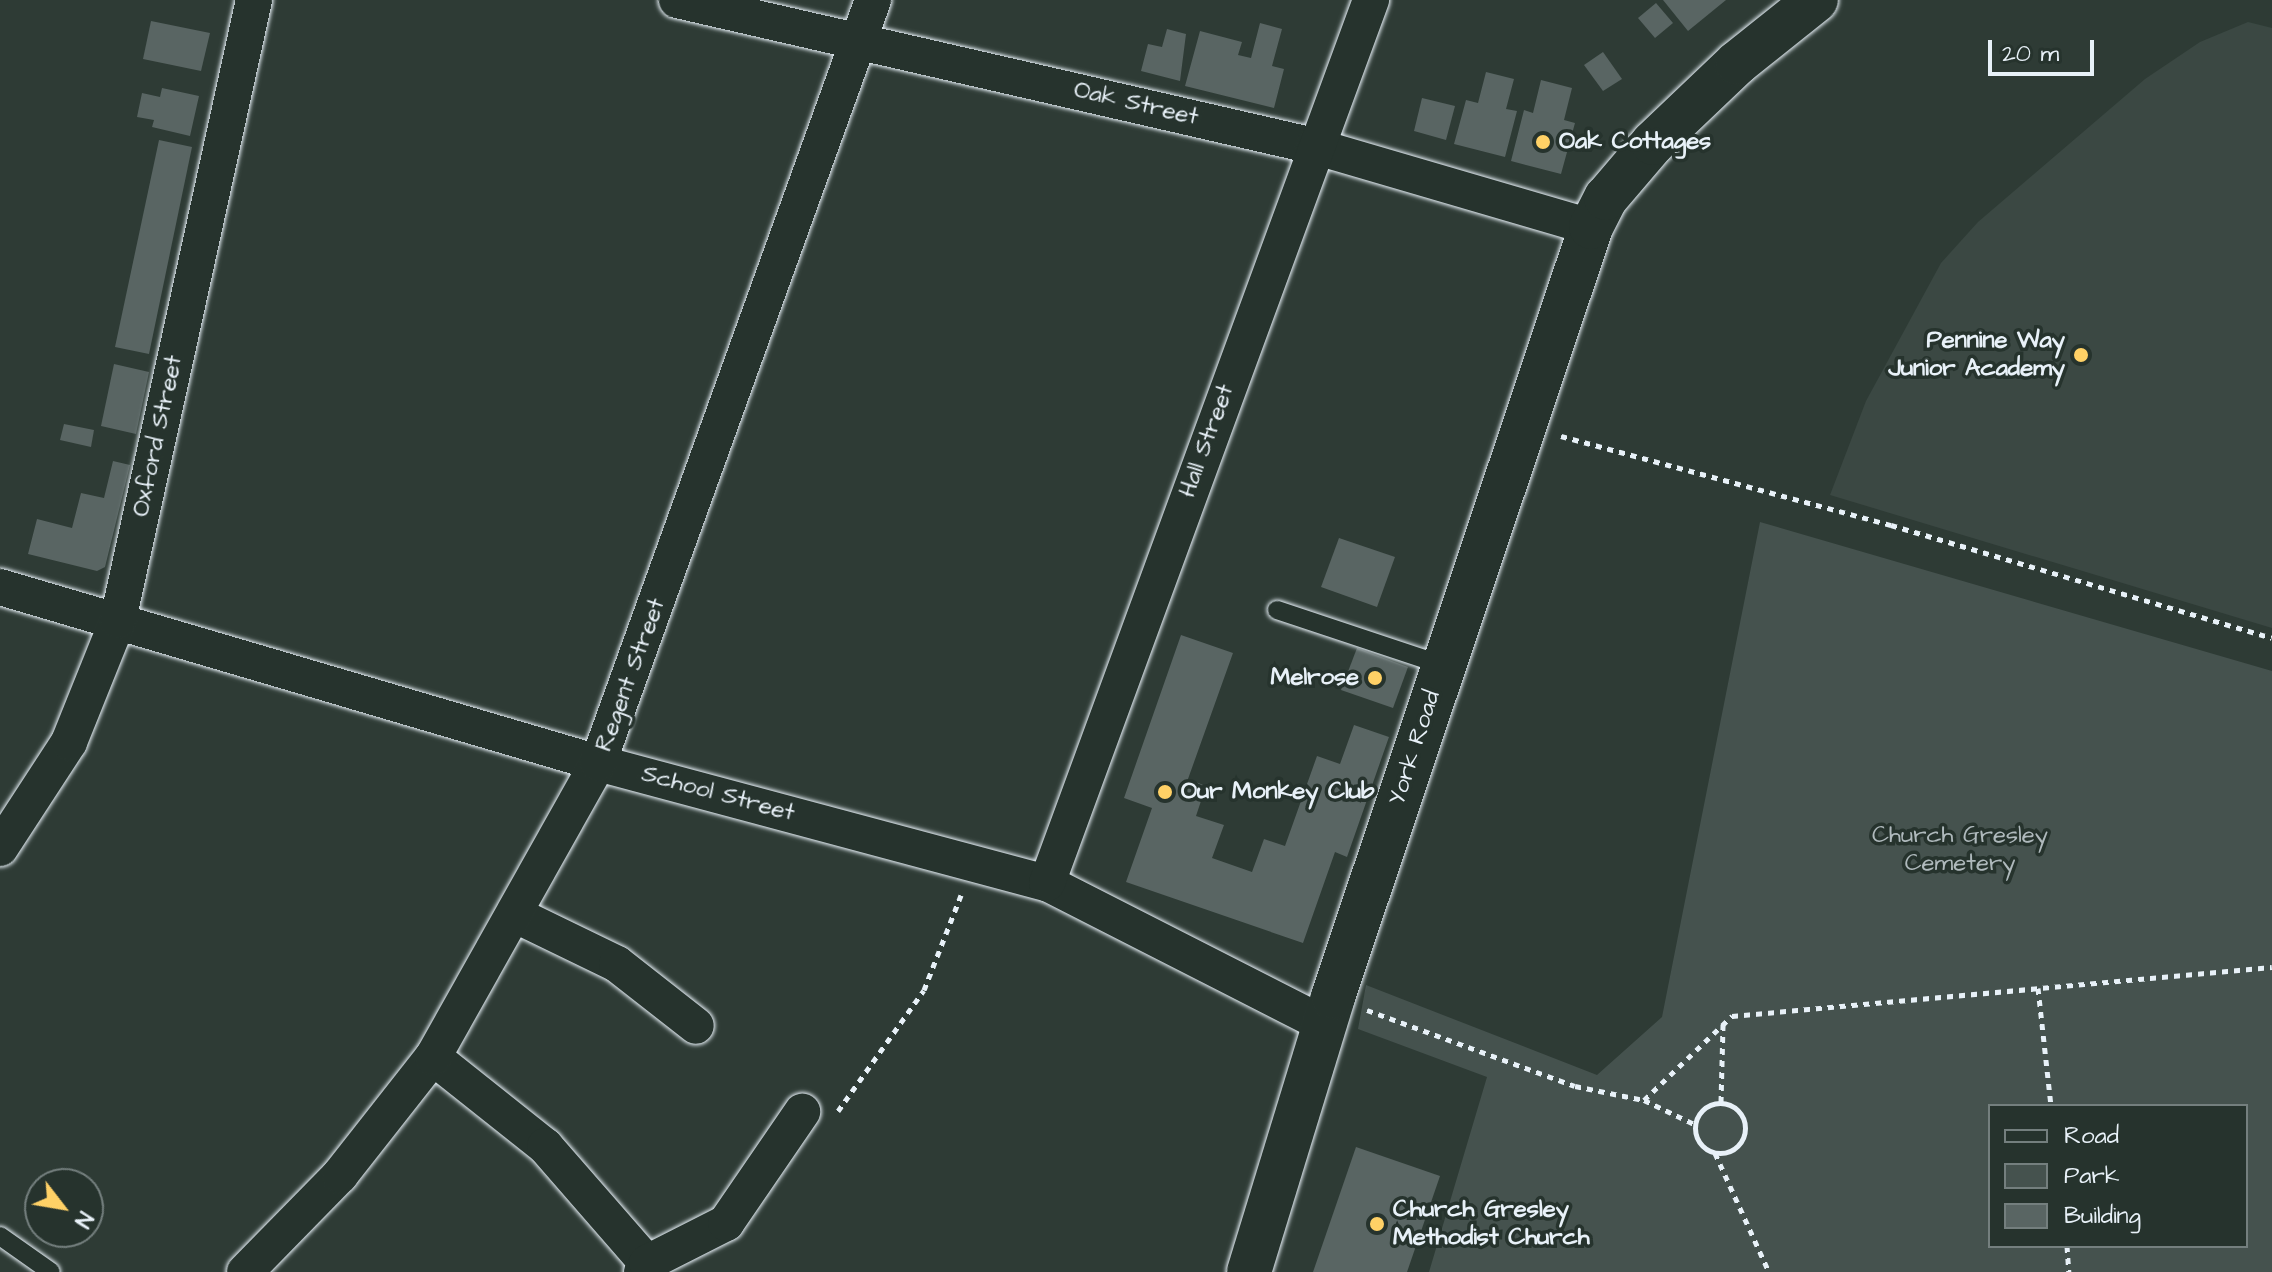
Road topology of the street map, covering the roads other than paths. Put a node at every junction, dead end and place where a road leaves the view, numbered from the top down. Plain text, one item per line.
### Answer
1 (254, 0) edge
2 (677, 0) edge
3 (873, 0) edge
4 (1371, 0) edge
5 (1816, 0) edge
6 (860, 39) junction
7 (1314, 146) junction
8 (1591, 227) junction
9 (0, 587) edge
10 (1277, 610) dead end
11 (118, 620) junction
12 (1442, 665) junction
13 (598, 763) junction
14 (0, 848) edge
15 (1047, 883) junction
16 (514, 914) junction
17 (1328, 1010) junction
18 (696, 1026) dead end
19 (433, 1057) junction
20 (802, 1112) road end
21 (0, 1236) edge
22 (644, 1268) edge
23 (51, 1272) edge
24 (245, 1272) edge
25 (1249, 1272) edge

1 - 11 street, Oxford Street
2 - 6 street, Oak Street
3 - 6 street, Regent Street
4 - 7 street, Hall Street
5 - 8 street, York Road
6 - 7 street, Oak Street
6 - 13 street, Regent Street
7 - 8 street, Oak Street
7 - 15 street, Hall Street
8 - 12 street, York Road
9 - 11 street, School Street
10 - 12 lane
11 - 13 street, School Street
11 - 14 street, Oxford Street
12 - 17 street, York Road
13 - 15 street, School Street
13 - 16 street, Regent Street
15 - 17 street, School Street
16 - 18 street
16 - 19 street, Regent Street
17 - 25 street, York Road
19 - 22 street
19 - 24 street, Regent Street
20 - 22 street
21 - 23 lane

